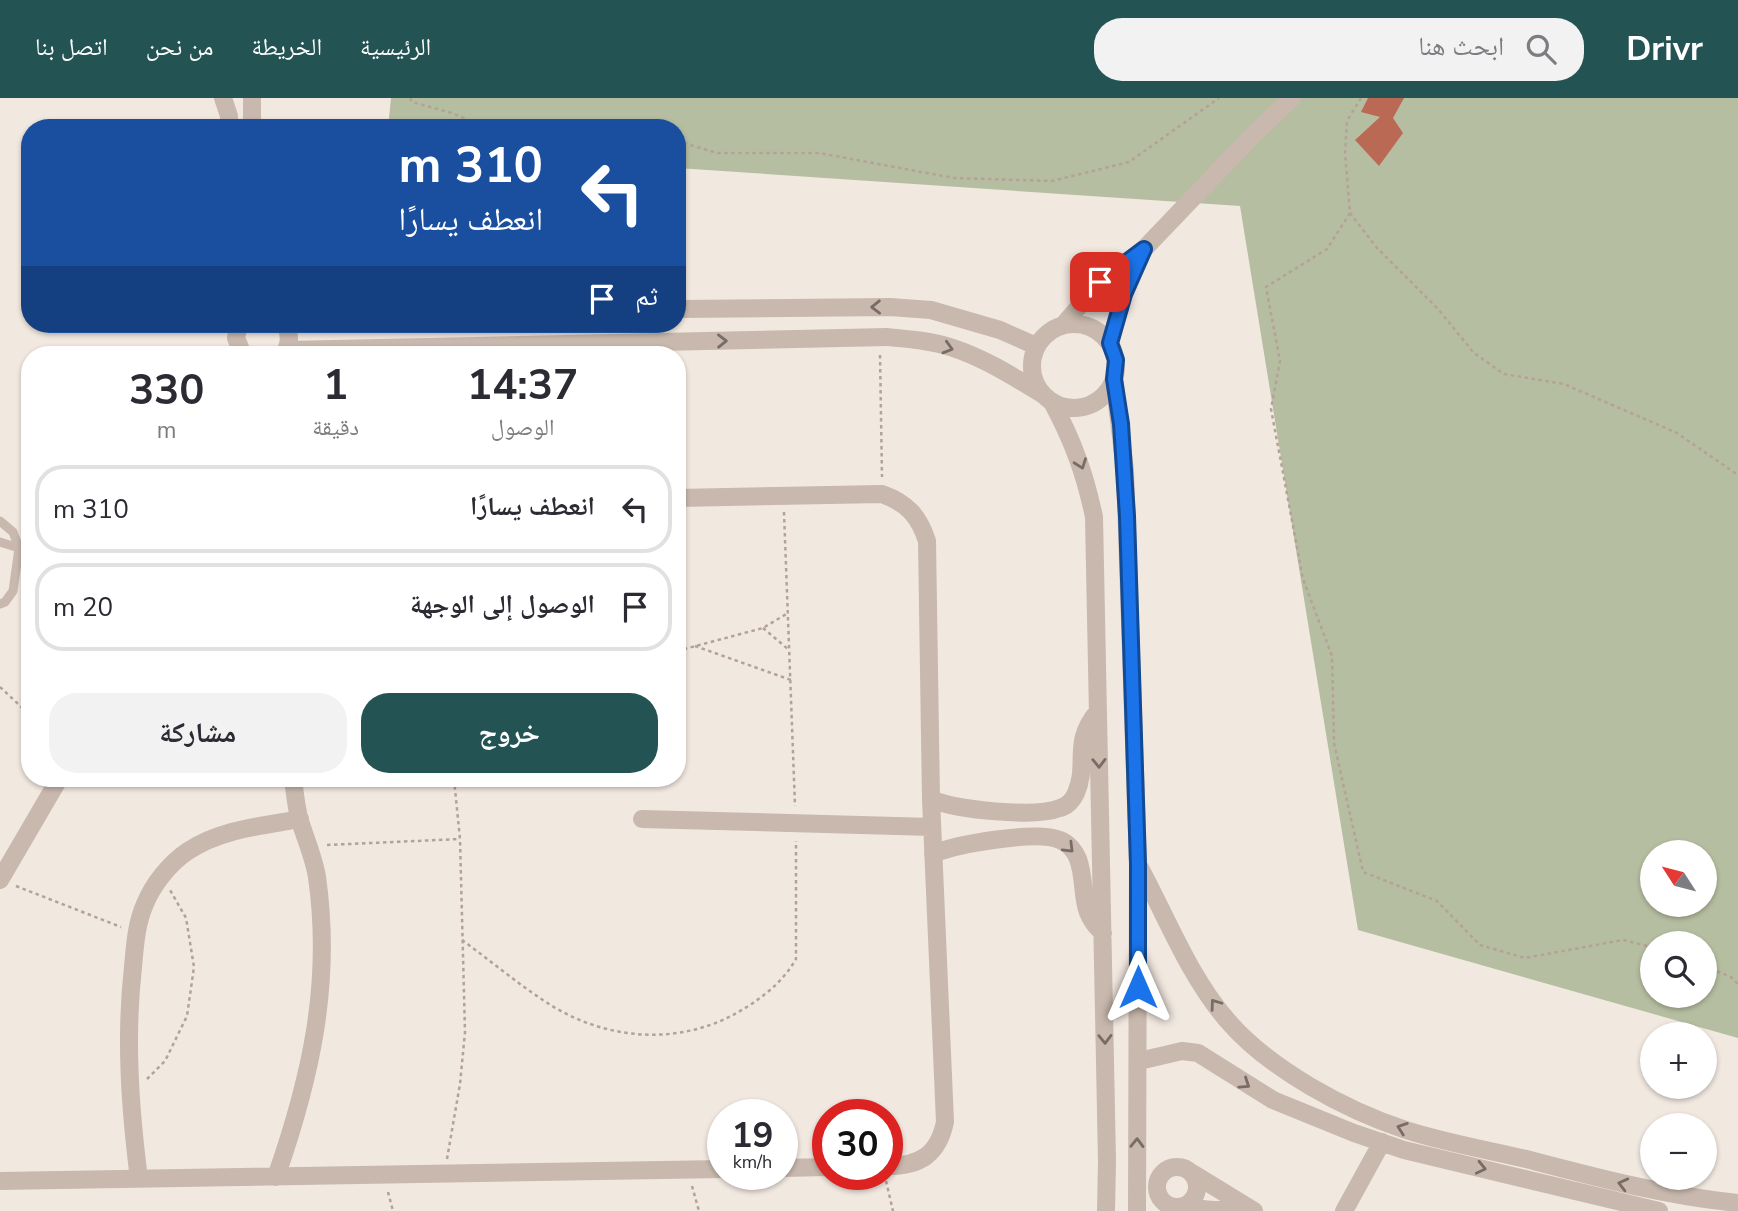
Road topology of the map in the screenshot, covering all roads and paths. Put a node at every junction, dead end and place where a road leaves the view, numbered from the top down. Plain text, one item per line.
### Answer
1 (223, 98) edge
2 (252, 98) edge
3 (410, 98) edge
4 (1219, 98) edge
5 (1292, 98) edge
6 (1361, 98) edge
7 (229, 119) edge
8 (252, 119) edge
9 (466, 119) edge
10 (686, 144) edge
11 (1350, 213) junction
12 (1144, 249) junction
13 (686, 309) edge
14 (1064, 324) junction
15 (880, 337) junction
16 (1110, 343) junction
17 (545, 346) edge
18 (1036, 346) junction
19 (1114, 379) junction
20 (1047, 398) junction
21 (1738, 475) edge
22 (883, 494) junction
23 (784, 495) junction
24 (686, 498) edge
25 (0, 521) edge
26 (0, 542) edge
27 (19, 548) junction
28 (0, 604) edge
29 (788, 614) junction
30 (763, 628) junction
31 (695, 646) junction
32 (686, 648) edge
33 (789, 650) junction
34 (791, 681) junction
35 (0, 687) edge
36 (21, 707) edge
37 (1098, 711) junction
38 (55, 787) edge
39 (294, 787) edge
40 (455, 787) edge
41 (931, 799) junction
42 (975, 810) junction
43 (1033, 811) junction
44 (300, 819) junction
45 (642, 819) dead end
46 (796, 823) junction
47 (932, 827) junction
48 (1036, 837) junction
49 (460, 839) junction
50 (978, 841) junction
51 (310, 846) junction
52 (933, 854) junction
53 (1138, 864) junction
54 (162, 875) junction
55 (6, 882) edge
56 (137, 933) junction
57 (1103, 933) junction
58 (462, 940) junction
59 (1640, 944) edge
60 (1717, 971) edge
61 (1738, 984) edge
62 (1139, 1061) junction
63 (130, 1096) junction
64 (1361, 1113) junction
65 (1354, 1133) junction
66 (1382, 1142) junction
67 (903, 1164) edge
68 (707, 1169) edge
69 (687, 1170) junction
70 (1192, 1173) junction
71 (444, 1174) junction
72 (384, 1175) junction
73 (1137, 1175) junction
74 (276, 1177) junction
75 (139, 1179) junction
76 (0, 1181) edge
77 (1107, 1181) junction
78 (888, 1190) edge
79 (1670, 1203) edge
80 (1738, 1203) edge
81 (1181, 1207) junction
82 (1249, 1209) edge
83 (393, 1211) edge
84 (699, 1211) edge
85 (893, 1211) edge
86 (1106, 1211) edge
87 (1112, 1211) edge
88 (1129, 1211) edge
89 (1136, 1211) edge
90 (1344, 1211) edge
91 (1659, 1211) edge

1 - 7 street
2 - 8 street
3 - 9 path
4 - 10 path
5 - 12 street
6 - 11 path
11 - 21 path
11 - 59 path
12 - 14 street
12 - 16 street
18 -> 13 street
14 - 16 street
14 - 18 street
17 -> 15 street
15 -> 20 street
15 - 22 path
16 - 19 street
18 - 20 street
19 - 20 street
19 - 53 street
20 -> 37 street
22 - 23 street
22 - 41 street
23 - 24 street
23 - 29 path
25 - 27 lane
26 - 27 lane
27 - 28 lane
29 - 30 path
29 - 33 path
30 - 31 path
30 - 33 path
31 - 32 path
31 - 34 path
33 - 34 path
34 - 46 path
35 - 36 path
37 - 43 street
37 -> 57 street
38 - 55 street
39 - 44 street
40 - 49 path
41 - 42 street
41 - 47 street
42 - 43 street
42 - 50 street
43 - 48 street
44 - 51 street
44 - 54 street
45 - 46 street
46 - 47 street
46 - 58 path
47 - 52 street
48 - 50 street
48 -> 57 street
49 - 51 path
49 - 58 path
50 - 52 street
51 - 74 street
52 - 67 street
53 - 62 street
64 -> 53 street
54 - 56 street
54 - 63 path
55 - 56 path
56 - 63 street
57 -> 77 street
58 - 71 path
60 - 61 path
62 -> 65 street
73 -> 62 street
63 - 75 street
64 - 65 street
79 -> 64 street
65 - 66 street
66 - 90 street
66 -> 91 street
68 - 69 street
69 - 71 street
69 - 84 path
70 - 81 street
70 - 81 street
70 - 82 street
71 - 72 street
72 - 74 street
72 - 83 path
73 - 77 street
73 - 89 street
74 - 75 street
75 - 76 street
77 - 86 street
78 - 85 path
79 - 80 street
81 - 82 street
87 - 88 street

